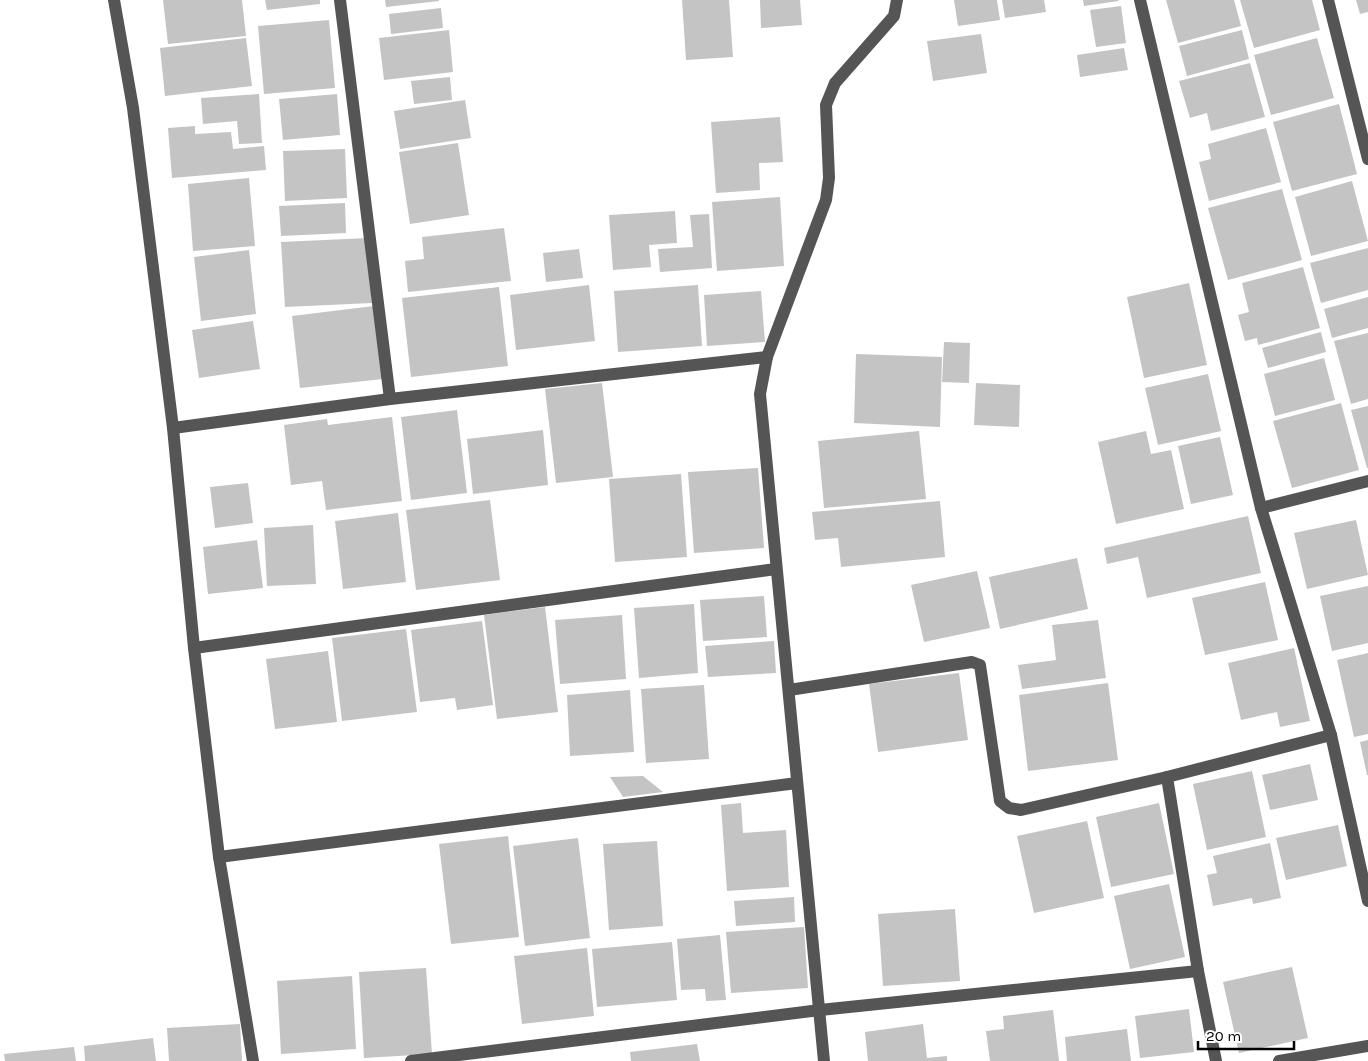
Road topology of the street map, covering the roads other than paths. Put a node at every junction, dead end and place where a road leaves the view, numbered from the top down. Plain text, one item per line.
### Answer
1 (114, 0) edge
2 (340, 0) edge
3 (897, 0) edge
4 (1140, 0) edge
5 (1328, 0) edge
6 (1368, 159) edge
7 (767, 357) junction
8 (390, 400) junction
9 (173, 428) junction
10 (1368, 482) edge
11 (1261, 508) junction
12 (776, 569) junction
13 (194, 648) junction
14 (789, 690) junction
15 (1330, 735) junction
16 (1167, 777) junction
17 (797, 783) junction
18 (219, 857) junction
19 (1368, 901) edge
20 (1198, 971) junction
21 (820, 1010) junction
22 (1368, 1046) edge
23 (253, 1061) edge
24 (411, 1061) edge
25 (824, 1061) edge
26 (1216, 1061) edge
27 (1279, 1061) edge

1 - 9 street
2 - 8 street
3 - 7 street
4 - 11 street
5 - 6 street
7 - 8 street
7 - 12 street
8 - 9 street
9 - 13 street
10 - 11 street
11 - 15 street
12 - 13 street
12 - 14 street
13 - 18 street
14 - 16 street
14 - 17 street
15 - 16 street
15 - 19 street
16 - 20 street
17 - 18 street
17 - 21 street
18 - 23 street
20 - 21 street
20 - 26 street
21 - 24 street
21 - 25 street
22 - 27 street

